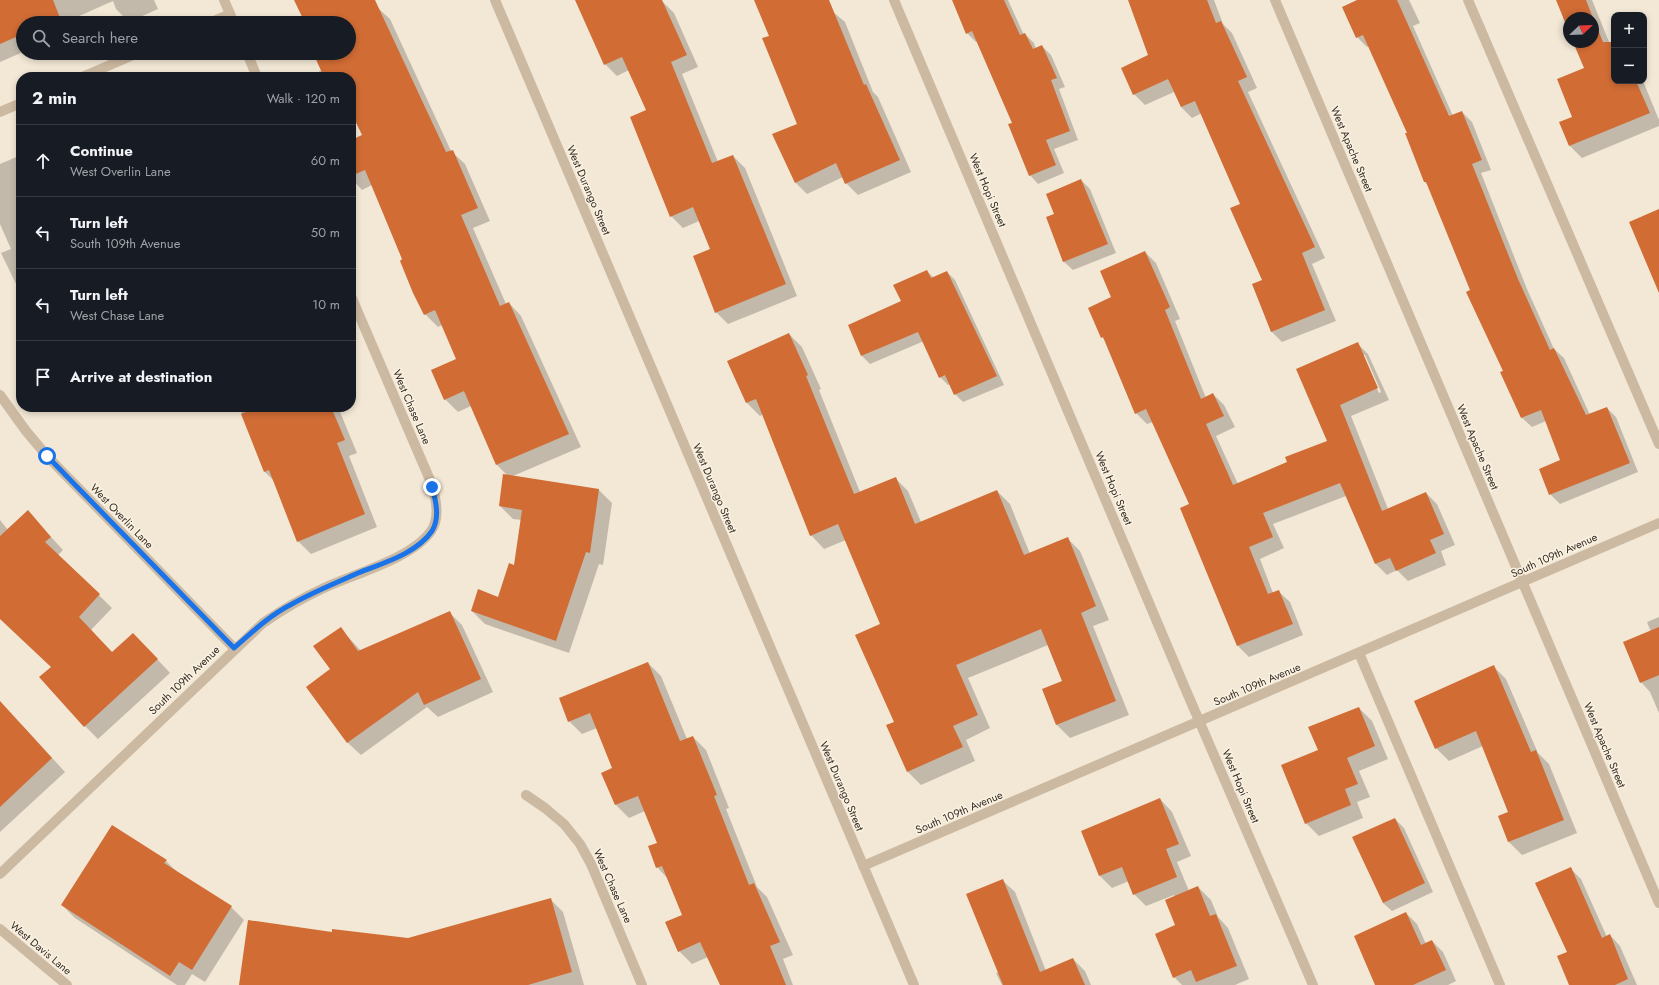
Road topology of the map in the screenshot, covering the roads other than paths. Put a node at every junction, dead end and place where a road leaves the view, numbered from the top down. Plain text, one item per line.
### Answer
1 (224, 0) edge
2 (495, 0) edge
3 (894, 0) edge
4 (1276, 0) edge
5 (1468, 0) edge
6 (231, 16) edge
7 (122, 60) edge
8 (250, 60) edge
9 (94, 72) edge
10 (255, 72) edge
11 (16, 105) edge
12 (0, 112) edge
13 (356, 308) edge
14 (0, 395) edge
15 (1659, 444) edge
16 (1659, 522) edge
17 (432, 530) joint
18 (1522, 582) junction
19 (234, 648) junction
20 (1358, 653) junction
21 (1200, 722) junction
22 (526, 795) dead end
23 (863, 866) junction
24 (0, 874) edge
25 (1659, 903) edge
26 (0, 929) edge
27 (67, 985) edge
28 (642, 985) edge
29 (914, 985) edge
30 (1313, 985) edge
31 (1500, 985) edge

1 - 6 street
2 - 23 street, West Durango Street
3 - 21 street, West Hopi Street
4 - 18 street, West Apache Street
5 - 15 street
7 - 9 street
8 - 10 street
11 - 12 street
13 - 17 street, West Chase Lane
14 - 19 street, West Overlin Lane
16 - 18 street, South 109th Avenue
17 - 19 street, South 109th Avenue
18 - 20 street, South 109th Avenue
18 - 25 street, West Apache Street
19 - 24 street, South 109th Avenue
20 - 21 street, South 109th Avenue
20 - 31 street
21 - 23 street, South 109th Avenue
21 - 30 street, West Hopi Street
22 - 28 street, West Chase Lane
23 - 29 street, West Durango Street
26 - 27 street, West Davis Lane

